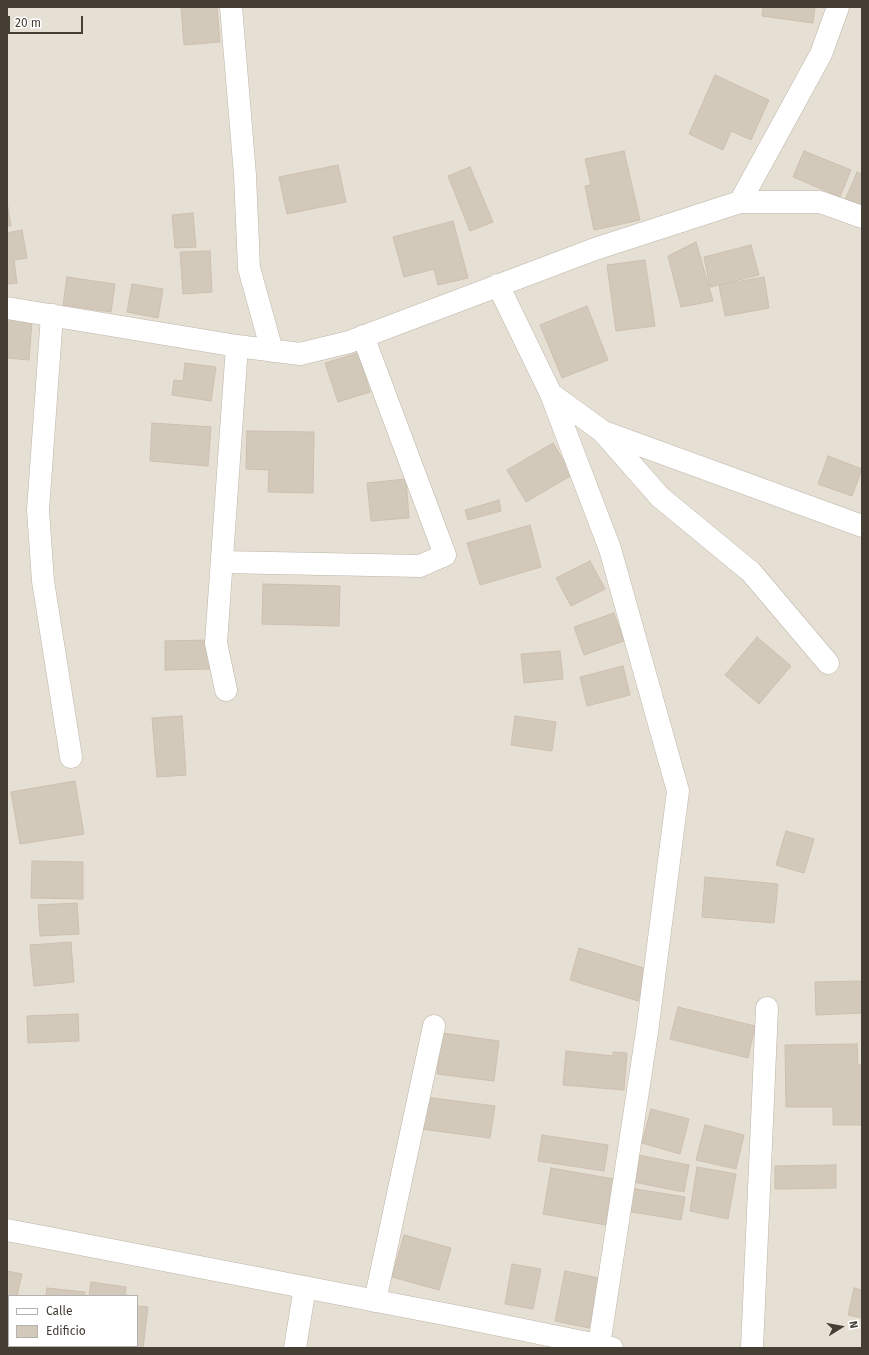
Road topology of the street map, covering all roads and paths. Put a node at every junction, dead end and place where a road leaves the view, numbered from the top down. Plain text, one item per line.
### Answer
1 (231, 7) edge
2 (838, 7) edge
3 (740, 202) junction
4 (862, 217) edge
5 (498, 285) junction
6 (7, 308) edge
7 (52, 315) junction
8 (363, 336) junction
9 (238, 346) junction
10 (272, 351) junction
11 (551, 394) junction
12 (602, 431) junction
13 (862, 526) edge
14 (222, 562) junction
15 (828, 663) dead end
16 (226, 690) dead end
17 (71, 757) dead end
18 (767, 1008) dead end
19 (434, 1026) dead end
20 (7, 1230) edge
21 (305, 1288) junction
22 (375, 1301) junction
23 (606, 1347) edge
24 (295, 1348) edge
25 (752, 1348) edge

1 - 10 street
2 - 3 street
3 - 4 street
3 - 5 street
5 - 8 street
5 - 11 street
6 - 7 street
7 - 9 street
7 - 17 street
8 - 10 street
8 - 14 street
9 - 10 street
9 - 14 street
11 - 12 street
11 - 23 street
12 - 13 street
12 - 15 street
14 - 16 street
18 - 25 street
19 - 22 street
20 - 21 street
21 - 22 street
21 - 24 street
22 - 23 street

